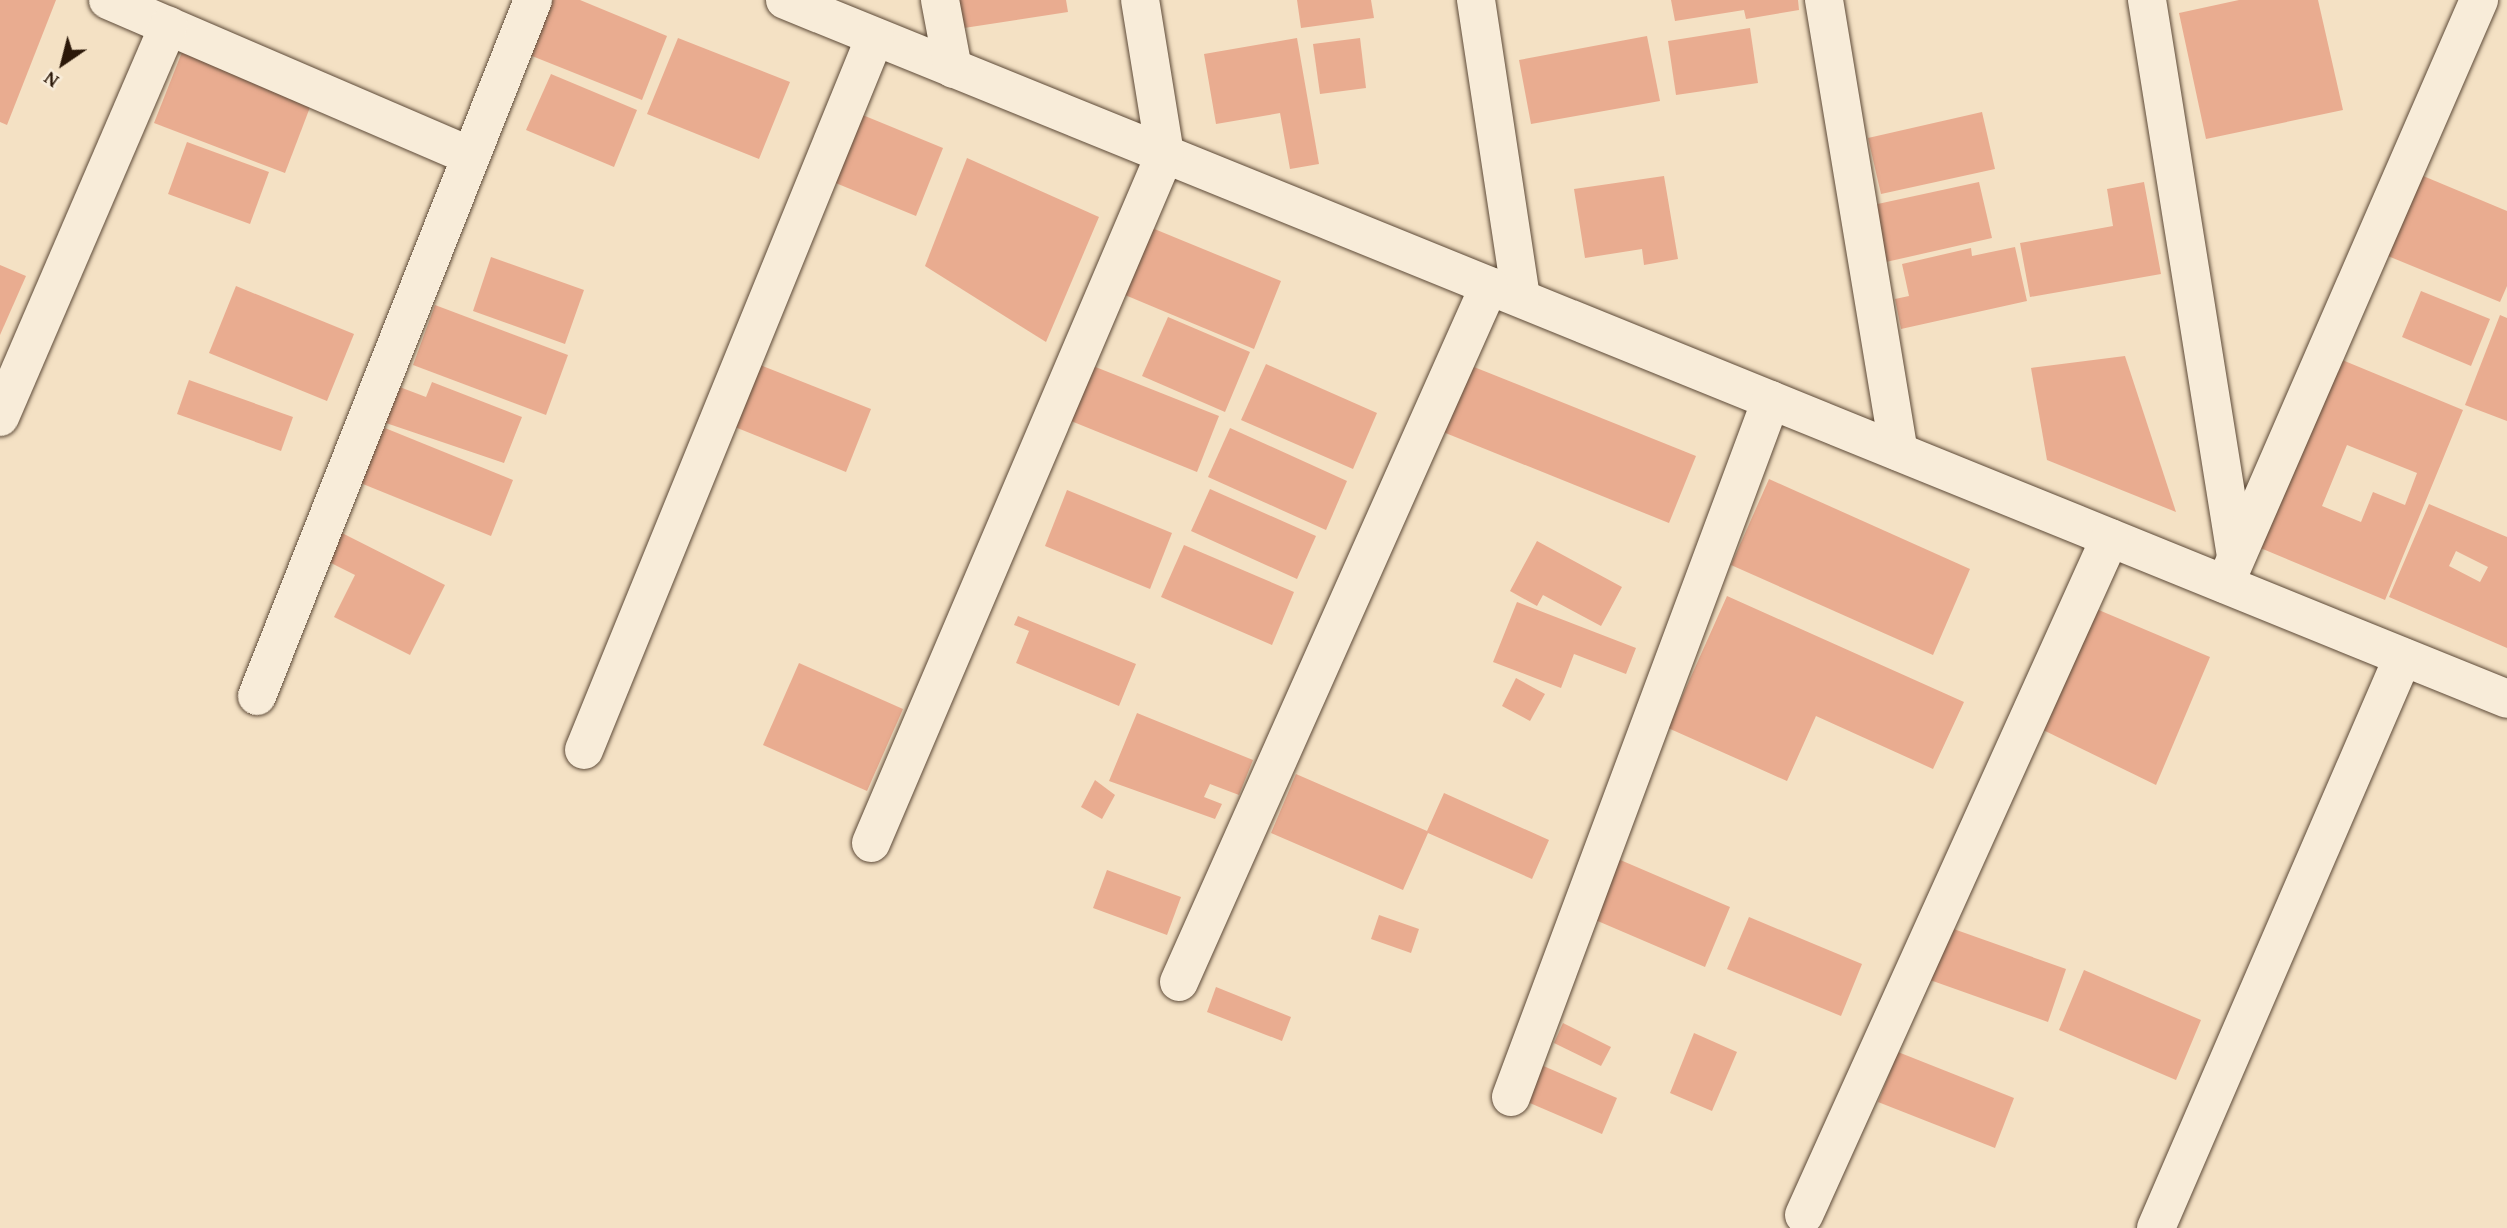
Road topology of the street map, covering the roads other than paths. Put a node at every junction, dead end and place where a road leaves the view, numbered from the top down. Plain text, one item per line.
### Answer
1 (108, 0) edge
2 (533, 0) edge
3 (785, 0) edge
4 (940, 0) edge
5 (1140, 0) edge
6 (1476, 0) edge
7 (1824, 0) edge
8 (2147, 0) edge
9 (2479, 0) edge
10 (168, 26) junction
11 (875, 37) junction
12 (953, 69) junction
13 (1165, 154) junction
14 (471, 156) junction
15 (1505, 292) junction
16 (1771, 400) junction
17 (0, 417) edge
18 (1899, 452) junction
19 (2110, 538) junction
20 (2231, 570) junction
21 (2403, 657) junction
22 (257, 696) dead end
23 (2507, 699) edge
24 (583, 750) dead end
25 (871, 843) dead end
26 (1179, 982) dead end
27 (1511, 1097) dead end
28 (1804, 1215) dead end
29 (2156, 1228) edge

1 - 10 street
2 - 14 street
3 - 11 street
4 - 12 street
5 - 13 street
6 - 15 street
7 - 18 street
8 - 20 street
9 - 20 street
10 - 14 street
10 - 17 street
11 - 12 street
11 - 24 street
12 - 13 street
13 - 15 street
13 - 25 street
14 - 22 street
15 - 16 street
15 - 26 street
16 - 18 street
16 - 27 street
18 - 19 street
19 - 20 street
19 - 28 street
20 - 21 street
21 - 23 street
21 - 29 street

